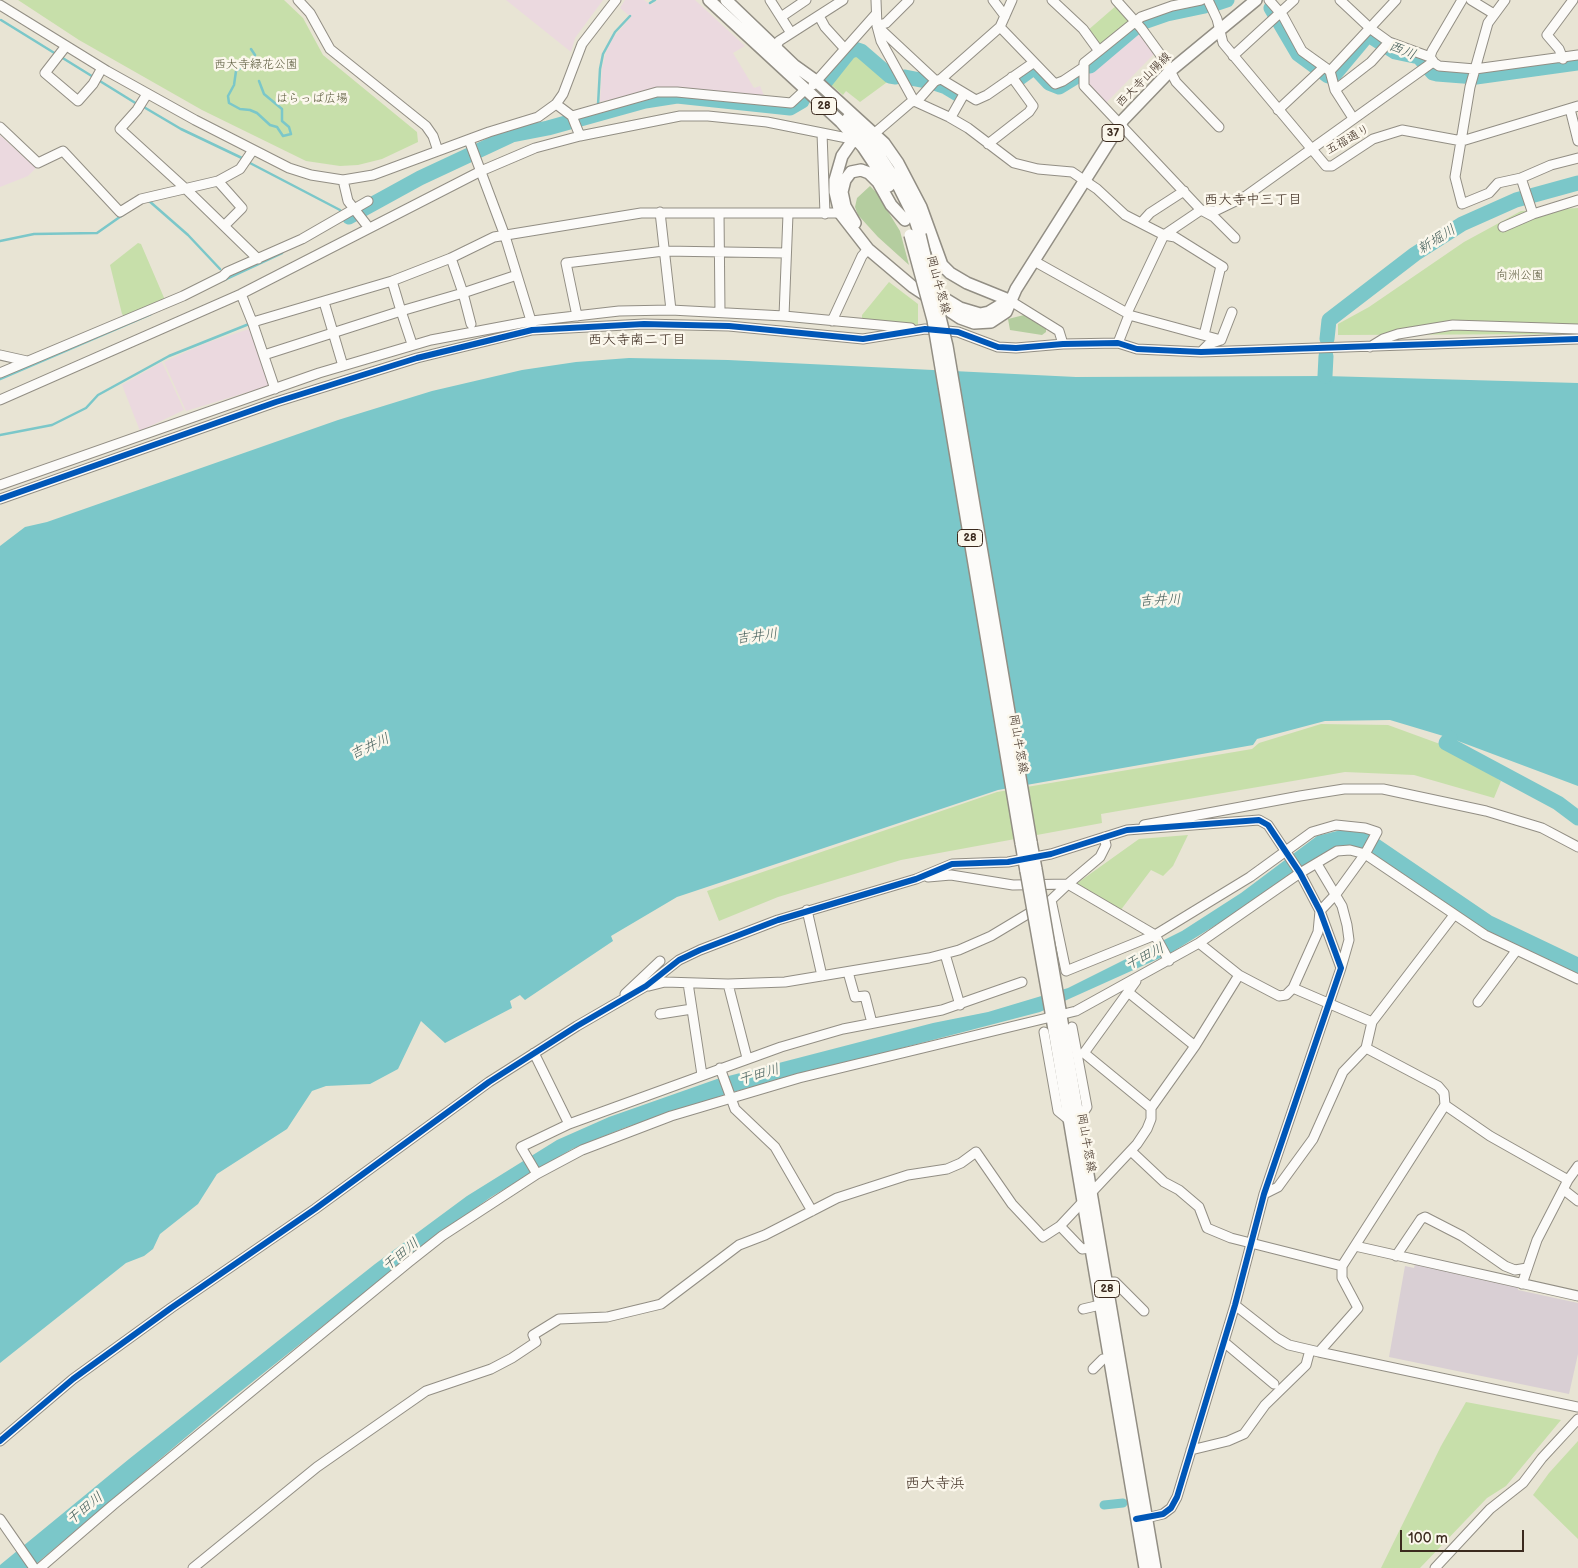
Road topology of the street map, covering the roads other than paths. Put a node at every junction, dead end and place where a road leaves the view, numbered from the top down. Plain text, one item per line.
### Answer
1 (616, 0) edge
2 (709, 0) edge
3 (726, 0) edge
4 (770, 0) edge
5 (806, 0) edge
6 (843, 0) edge
7 (876, 0) edge
8 (909, 0) edge
9 (993, 0) edge
10 (1012, 0) edge
11 (1052, 0) edge
12 (1116, 0) edge
13 (1201, 0) edge
14 (1208, 0) edge
15 (1256, 0) edge
16 (1269, 0) edge
17 (1294, 0) edge
18 (1340, 0) edge
19 (1462, 0) edge
20 (1471, 0) edge
21 (1505, 0) edge
22 (1573, 0) edge
23 (1393, 1) edge
24 (299, 2) edge
25 (0, 5) edge
26 (876, 14) junction
27 (1494, 14) junction
28 (819, 16) junction
29 (1005, 16) junction
30 (1279, 16) junction
31 (781, 17) junction
32 (1136, 20) junction
33 (877, 26) junction
34 (1000, 27) junction
35 (1370, 29) junction
36 (1220, 30) junction
37 (752, 33) junction
38 (791, 34) junction
39 (1388, 45) junction
40 (66, 46) junction
41 (776, 47) junction
42 (845, 49) junction
43 (1099, 51) junction
44 (1578, 55) edge
45 (1233, 56) junction
46 (1563, 58) junction
47 (1034, 63) junction
48 (1430, 63) junction
49 (1084, 67) junction
50 (102, 68) junction
51 (1170, 71) junction
52 (1326, 72) junction
53 (1474, 74) junction
54 (1012, 78) junction
55 (938, 80) junction
56 (812, 85) junction
57 (1335, 90) junction
58 (147, 94) junction
59 (964, 94) junction
60 (914, 101) junction
61 (556, 104) junction
62 (1574, 108) edge
63 (1278, 110) junction
64 (951, 117) junction
65 (1353, 118) junction
66 (574, 119) junction
67 (1120, 124) junction
68 (0, 127) edge
69 (1219, 127) dead end
70 (822, 133) junction
71 (580, 136) junction
72 (866, 136) junction
73 (1462, 140) junction
74 (1578, 141) edge
75 (470, 143) junction
76 (988, 144) junction
77 (253, 150) junction
78 (1312, 150) junction
79 (438, 151) junction
80 (1578, 158) edge
81 (480, 171) junction
82 (1522, 179) junction
83 (343, 180) junction
84 (1084, 180) junction
85 (218, 182) junction
86 (187, 190) junction
87 (1184, 191) junction
88 (1578, 200) edge
89 (368, 201) dead end
90 (1201, 210) junction
91 (1532, 210) junction
92 (660, 212) junction
93 (356, 213) junction
94 (719, 213) junction
95 (840, 213) junction
96 (788, 214) junction
97 (825, 214) junction
98 (905, 220) junction
99 (1141, 223) junction
100 (224, 226) junction
101 (1503, 227) dead end
102 (369, 228) junction
103 (915, 235) junction
104 (1164, 235) junction
105 (505, 236) junction
106 (1235, 238) dead end
107 (868, 249) junction
108 (664, 251) junction
109 (719, 251) junction
110 (786, 253) junction
111 (451, 258) junction
112 (258, 259) junction
113 (1034, 260) junction
114 (517, 275) junction
115 (392, 280) junction
116 (463, 293) junction
117 (241, 294) junction
118 (1009, 300) junction
119 (324, 302) junction
120 (671, 310) junction
121 (401, 311) junction
122 (720, 312) junction
123 (1232, 312) dead end
124 (1128, 314) junction
125 (577, 316) junction
126 (784, 316) junction
127 (832, 321) junction
128 (253, 322) junction
129 (471, 324) dead end
130 (532, 325) junction
131 (1578, 328) edge
132 (925, 329) junction
133 (333, 332) junction
134 (1204, 335) junction
135 (1221, 340) junction
136 (1578, 340) edge
137 (1118, 343) junction
138 (412, 344) junction
139 (1063, 344) junction
140 (1369, 348) junction
141 (1201, 352) junction
142 (0, 355) edge
143 (264, 355) junction
144 (27, 362) junction
145 (343, 366) junction
146 (0, 373) edge
147 (274, 389) junction
148 (0, 400) edge
149 (0, 485) edge
150 (0, 499) edge
151 (1127, 830) junction
152 (1104, 837) junction
153 (1578, 847) edge
154 (1366, 852) junction
155 (1287, 854) junction
156 (1029, 857) junction
157 (1317, 864) junction
158 (1299, 871) junction
159 (916, 879) junction
160 (1068, 884) junction
161 (1336, 894) junction
162 (1051, 900) junction
163 (808, 910) junction
164 (1320, 911) junction
165 (1454, 915) junction
166 (1156, 936) junction
167 (1199, 944) junction
168 (1516, 951) junction
169 (945, 954) junction
170 (1168, 959) junction
171 (660, 961) dead end
172 (1341, 968) junction
173 (848, 972) junction
174 (1239, 975) junction
175 (822, 976) junction
176 (1137, 978) junction
177 (1578, 979) edge
178 (1022, 982) dead end
179 (688, 983) junction
180 (728, 984) junction
181 (646, 986) junction
182 (1293, 988) junction
183 (1128, 992) junction
184 (618, 1001) junction
185 (1329, 1002) junction
186 (1478, 1002) dead end
187 (960, 1005) junction
188 (692, 1009) junction
189 (660, 1014) dead end
190 (1056, 1014) junction
191 (1372, 1022) junction
192 (872, 1023) junction
193 (1072, 1027) dead end
194 (1044, 1032) dead end
195 (1195, 1046) junction
196 (1366, 1048) junction
197 (534, 1053) junction
198 (1081, 1055) junction
199 (748, 1058) junction
200 (721, 1070) junction
201 (702, 1075) junction
202 (729, 1097) junction
203 (1446, 1105) junction
204 (1151, 1108) junction
205 (1073, 1120) junction
206 (569, 1124) junction
207 (1131, 1151) junction
208 (1578, 1166) edge
209 (536, 1173) junction
210 (1568, 1180) junction
211 (1564, 1190) junction
212 (1091, 1193) junction
213 (1264, 1194) junction
214 (1578, 1201) edge
215 (1082, 1202) junction
216 (812, 1211) junction
217 (1060, 1226) junction
218 (1252, 1243) junction
219 (1356, 1246) junction
220 (1090, 1248) junction
221 (1396, 1256) junction
222 (1342, 1266) junction
223 (1527, 1268) junction
224 (1106, 1282) junction
225 (1522, 1284) junction
226 (1578, 1296) edge
227 (1100, 1305) junction
228 (1235, 1306) junction
229 (1083, 1309) dead end
230 (1144, 1311) dead end
231 (1224, 1342) junction
232 (1310, 1350) junction
233 (1319, 1352) junction
234 (1109, 1359) junction
235 (1093, 1369) dead end
236 (1274, 1384) dead end
237 (1578, 1407) edge
238 (1578, 1419) edge
239 (0, 1441) edge
240 (1191, 1450) junction
241 (0, 1519) edge
242 (1141, 1519) junction
243 (34, 1568) edge
244 (40, 1568) edge
245 (193, 1568) edge
246 (1145, 1568) edge
247 (1155, 1568) edge
248 (1434, 1568) edge

1 - 61 street
2 - 37 main road, 岡山牛窓線 / 28
3 - 37 main road, 岡山牛窓線 / 28
4 - 31 street
5 - 31 street
6 - 28 street
7 - 26 street
8 - 33 street
9 - 29 street
10 - 29 street
11 - 43 street
12 - 32 street
13 - 32 street
14 - 36 street
15 - 36 main road, 西大寺山陽線 / 37
16 - 30 street
17 - 30 street
18 - 35 street
19 - 48 street
20 - 27 street
21 - 27 street
22 - 46 street
23 - 35 street
24 - 79 street
25 - 40 street
26 - 33 street
26 - 42 street
27 - 53 street
28 - 38 street
28 - 42 street
29 - 34 street
30 - 45 street
30 - 52 street
31 - 38 street
32 - 43 street
32 - 51 street
33 - 55 street
33 - 60 street
34 - 47 street
34 - 55 street
35 - 39 street
35 - 52 street
36 - 45 street
36 - 51 main road, 西大寺山陽線 / 37
37 - 41 main road, 岡山牛窓線 / 28
37 - 56 main road, 岡山牛窓線 / 28
38 - 41 street
39 - 48 street
39 - 57 street
40 - 50 street
40 - 50 street
41 - 56 main road, 岡山牛窓線 / 28
42 - 56 street
43 - 49 street
44 - 46 street
45 - 63 street
46 - 53 street
47 - 49 street
47 - 54 street
48 - 53 street
48 - 65 street
49 - 67 street
50 - 58 street
51 - 67 main road, 西大寺山陽線 / 37
51 - 69 street
52 - 57 street
52 - 63 street
53 - 73 street
54 - 59 street
54 - 76 street
55 - 59 street
55 - 60 street
56 - 66 street
56 - 72 main road, 岡山牛窓線 / 28
56 - 72 main road
57 - 65 street
58 - 77 street
58 - 86 street
59 - 64 street
60 - 64 street
60 - 72 street
61 - 66 street
61 - 75 street
62 - 73 street
62 - 74 street
63 - 78 street
64 - 76 street
65 - 78 street
66 - 71 street
67 - 84 main road, 西大寺山陽線 / 37
67 - 87 street
68 - 86 street
70 - 71 street
70 - 72 street
70 - 97 street
71 - 81 street
72 - 95 main road, 西大寺山陽線 / 37
72 - 98 main road, 岡山牛窓線 / 28
72 - 103 main road, 岡山牛窓線 / 28
72 - 118 main road
73 - 78 street, 五福通り
73 - 82 street
75 - 79 street
75 - 81 street
76 - 84 street
77 - 83 street
77 - 85 street
78 - 90 street
79 - 83 street
80 - 82 street
81 - 102 street
81 - 105 street
82 - 91 street
83 - 93 street
84 - 99 street
84 - 113 main road, 西大寺山陽線 / 37
85 - 86 street
85 - 100 street
86 - 100 street
87 - 90 street
87 - 99 street
88 - 91 street
89 - 93 street
90 - 104 street
90 - 106 street
91 - 101 street
92 - 94 street
92 - 105 street
92 - 108 street
93 - 102 street
93 - 112 street
94 - 96 street
94 - 109 street
95 - 97 street
95 - 107 main road, 西大寺山陽線 / 37
96 - 97 street
96 - 110 street
98 - 103 main road, 岡山牛窓線 / 28
98 - 118 main road, 西大寺山陽線 / 37
99 - 104 street
100 - 112 street
102 - 117 street
103 - 156 main road, 岡山牛窓線 / 28, bridge
104 - 124 street
104 - 134 street
105 - 111 street
105 - 114 street
107 - 118 main road, 西大寺山陽線 / 37
107 - 127 street
108 - 109 street
108 - 120 street
108 - 125 street
109 - 110 street
109 - 122 street
110 - 126 street
111 - 115 street
111 - 116 street
112 - 144 street
113 - 118 main road, 西大寺山陽線 / 37
113 - 124 street
114 - 116 street
114 - 130 street
115 - 119 street
115 - 121 street
116 - 121 street
116 - 129 street
117 - 128 street
117 - 148 street
118 - 139 street
119 - 128 street
119 - 133 street
120 - 122 street
120 - 125 street
121 - 133 street
121 - 138 street
122 - 126 street
123 - 135 street
124 - 134 street
124 - 137 street
125 - 130 street
126 - 127 street
127 - 132 street
128 - 143 street
130 - 132 street
130 - 138 street
130 - 150 street
131 - 140 street
132 - 139 street
133 - 143 street
133 - 145 street
134 - 135 street
135 - 141 street
136 - 140 street
137 - 139 street
137 - 141 street
138 - 145 street
140 - 141 street
142 - 144 street
143 - 147 street
144 - 146 street
145 - 147 street
147 - 149 street
151 - 152 street
151 - 153 street
151 - 155 street
152 - 156 street
152 - 160 street
154 - 155 street
154 - 157 street
154 - 161 street
154 - 165 street
155 - 158 street
155 - 166 street
156 - 159 street
156 - 190 main road, 岡山牛窓線 / 28, bridge
157 - 158 street
157 - 161 street
158 - 164 street
158 - 167 street
159 - 160 street
159 - 163 street
160 - 162 street
160 - 166 street
161 - 164 street
161 - 172 street
162 - 166 street
162 - 169 street
163 - 175 street
163 - 181 street
164 - 172 street
164 - 182 street
165 - 168 street
165 - 191 street
166 - 170 street
167 - 170 street
167 - 174 street
168 - 177 street
168 - 186 street
169 - 173 street
169 - 187 street
170 - 176 street
171 - 184 street
172 - 185 street
173 - 175 street
173 - 192 street
174 - 182 street
174 - 195 street
175 - 180 street
176 - 183 street
176 - 190 street
178 - 187 street
179 - 180 street
179 - 181 street
179 - 188 street
180 - 199 street
181 - 184 street
182 - 185 street
183 - 195 street
183 - 198 street
184 - 197 street
185 - 191 street
185 - 213 street
187 - 192 street
188 - 189 street
188 - 201 street
190 - 202 street
190 - 205 main road, 岡山牛窓線 / 28
191 - 196 street
192 - 199 street
193 - 198 street
194 - 205 street
195 - 204 street
196 - 203 street
196 - 213 street
197 - 206 street
197 - 239 street
198 - 204 street
198 - 205 street
199 - 200 street
200 - 201 street
200 - 202 street
201 - 206 street
202 - 209 street
202 - 216 street
203 - 210 street
203 - 219 street
204 - 207 street
205 - 212 main road, 岡山牛窓線 / 28
205 - 215 main road, 岡山牛窓線 / 28
206 - 209 street
207 - 212 street
207 - 218 street
208 - 210 street
209 - 244 street
210 - 211 street
211 - 214 street
211 - 223 street
212 - 215 street
212 - 224 main road, 岡山牛窓線 / 28
213 - 218 street
215 - 217 street
215 - 220 main road, 岡山牛窓線 / 28
216 - 217 street
216 - 245 street
217 - 220 street
218 - 222 street
218 - 228 street
219 - 221 street
219 - 222 street
220 - 227 main road, 岡山牛窓線 / 28
221 - 223 street
221 - 225 street
222 - 233 street
223 - 225 street
224 - 230 street
224 - 242 main road, 岡山牛窓線 / 28
225 - 226 street
227 - 229 street
227 - 234 main road, 岡山牛窓線 / 28
228 - 231 street
228 - 232 street
231 - 236 street
231 - 240 street
232 - 233 street
232 - 240 street
233 - 237 street
234 - 235 street
234 - 242 main road, 岡山牛窓線 / 28
238 - 248 street
240 - 242 street
241 - 243 street
242 - 246 main road, 岡山牛窓線 / 28
242 - 247 main road, 岡山牛窓線 / 28

